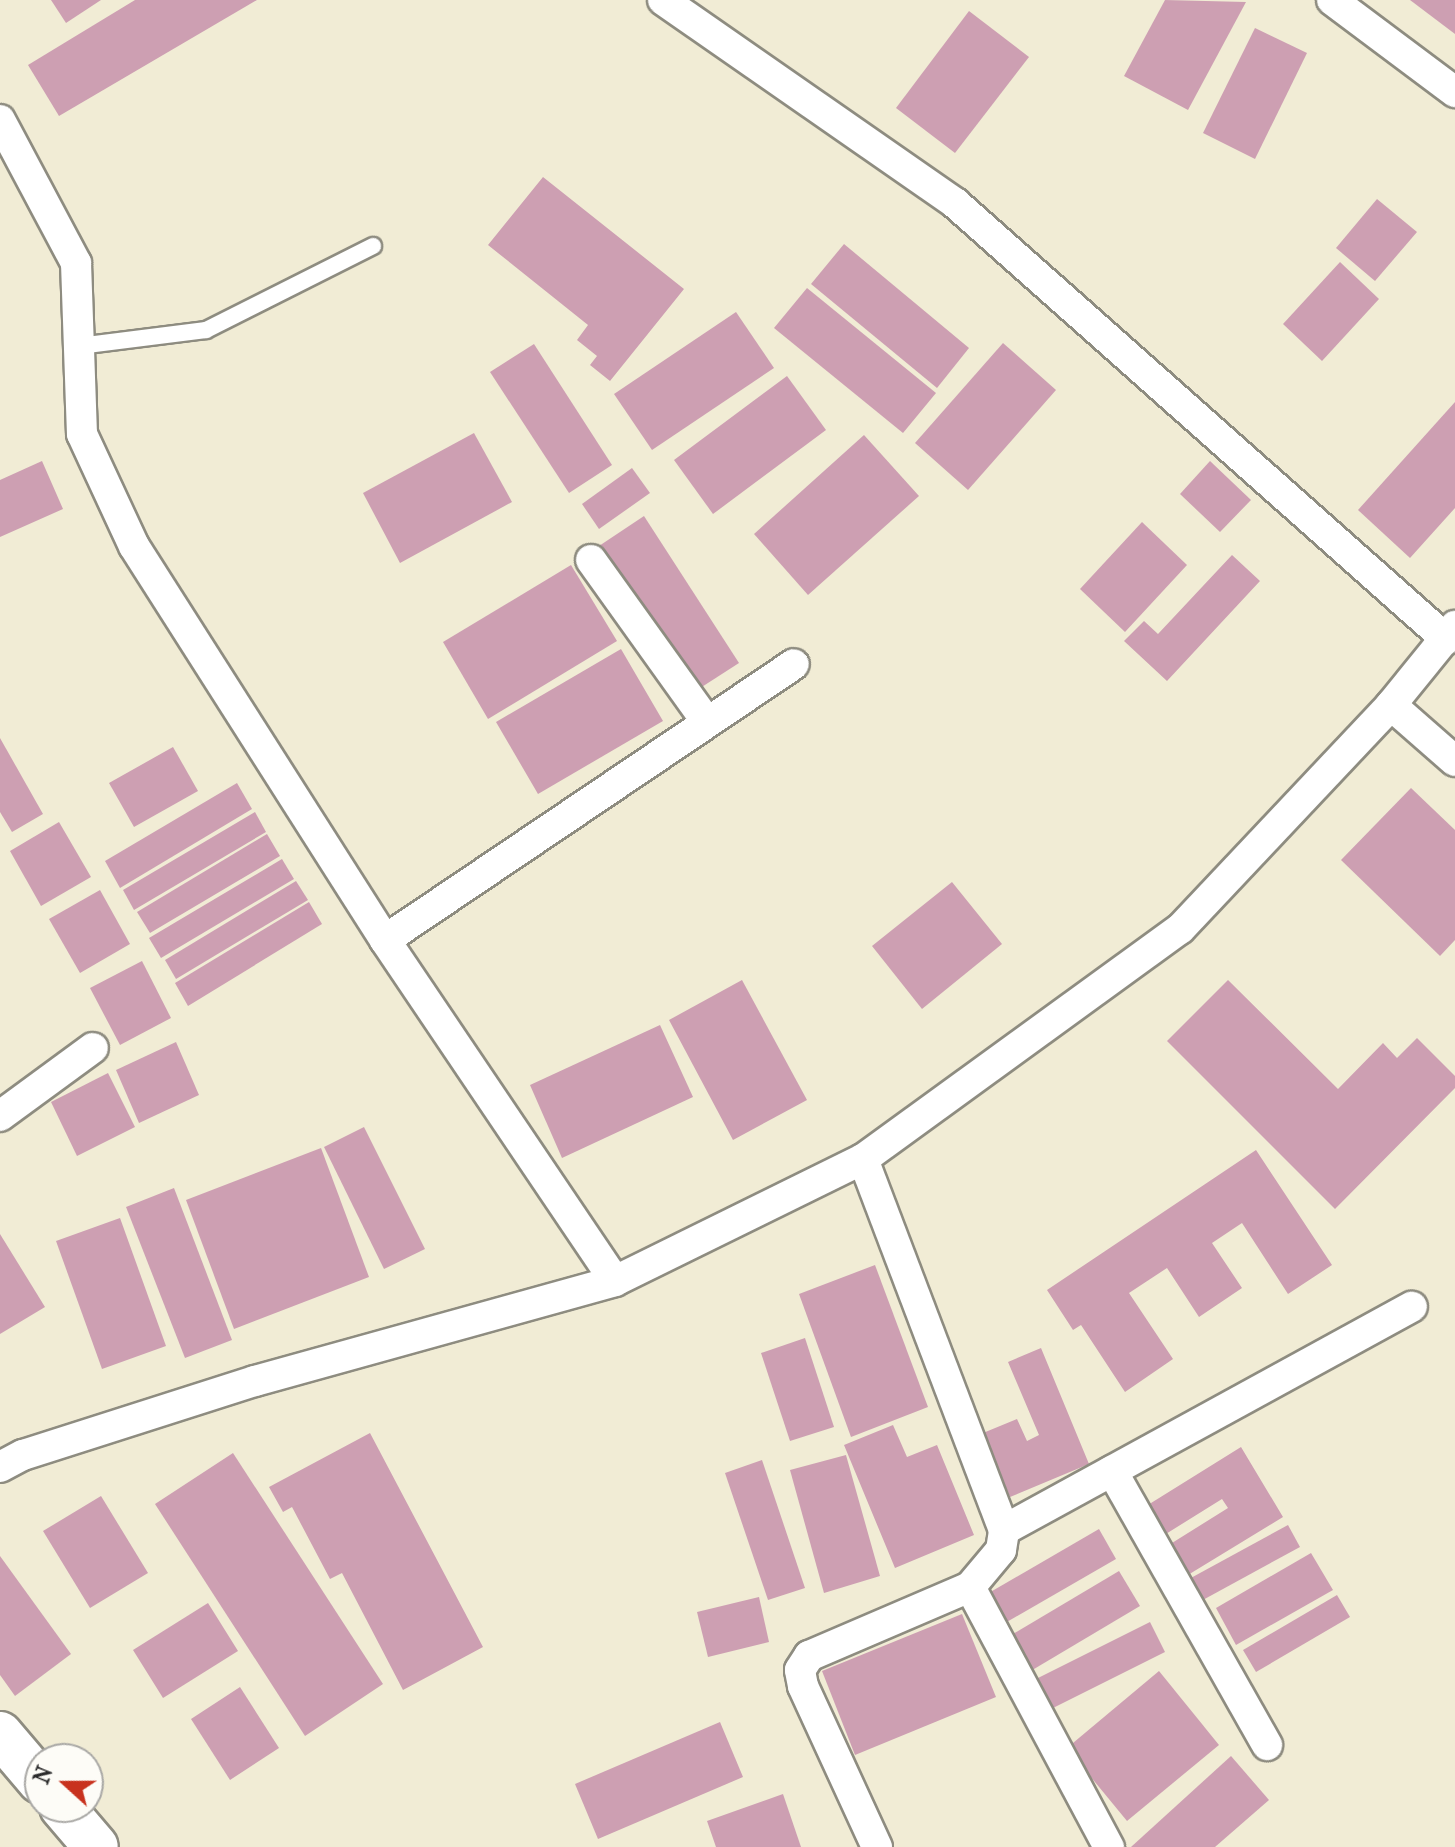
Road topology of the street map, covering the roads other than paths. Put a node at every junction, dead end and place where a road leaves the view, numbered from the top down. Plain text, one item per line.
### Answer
1 (663, 0) edge
2 (1332, 0) edge
3 (1455, 92) edge
4 (0, 120) edge
5 (373, 246) dead end
6 (79, 346) junction
7 (591, 560) dead end
8 (1450, 632) edge
9 (794, 664) dead end
10 (1391, 705) junction
11 (707, 722) junction
12 (1455, 761) edge
13 (385, 940) junction
14 (93, 1048) dead end
15 (0, 1116) edge
16 (863, 1159) junction
17 (615, 1281) junction
18 (1412, 1307) dead end
19 (0, 1467) edge
20 (1112, 1471) junction
21 (1004, 1530) junction
22 (970, 1587) junction
23 (0, 1734) edge
24 (1267, 1745) dead end
25 (24, 1762) edge
26 (76, 1823) edge
27 (96, 1847) edge
28 (877, 1847) edge
29 (1109, 1847) edge

1 - 8 street
2 - 3 street
4 - 6 street
5 - 6 lane
6 - 13 street
7 - 11 street
8 - 10 street
9 - 11 street
10 - 12 street
10 - 16 street
11 - 13 street
13 - 17 street
14 - 15 street
16 - 17 street
16 - 21 street
17 - 19 street
18 - 20 street
20 - 21 street
20 - 24 street
21 - 22 street
22 - 28 street
22 - 29 street
23 - 25 street
26 - 27 street

